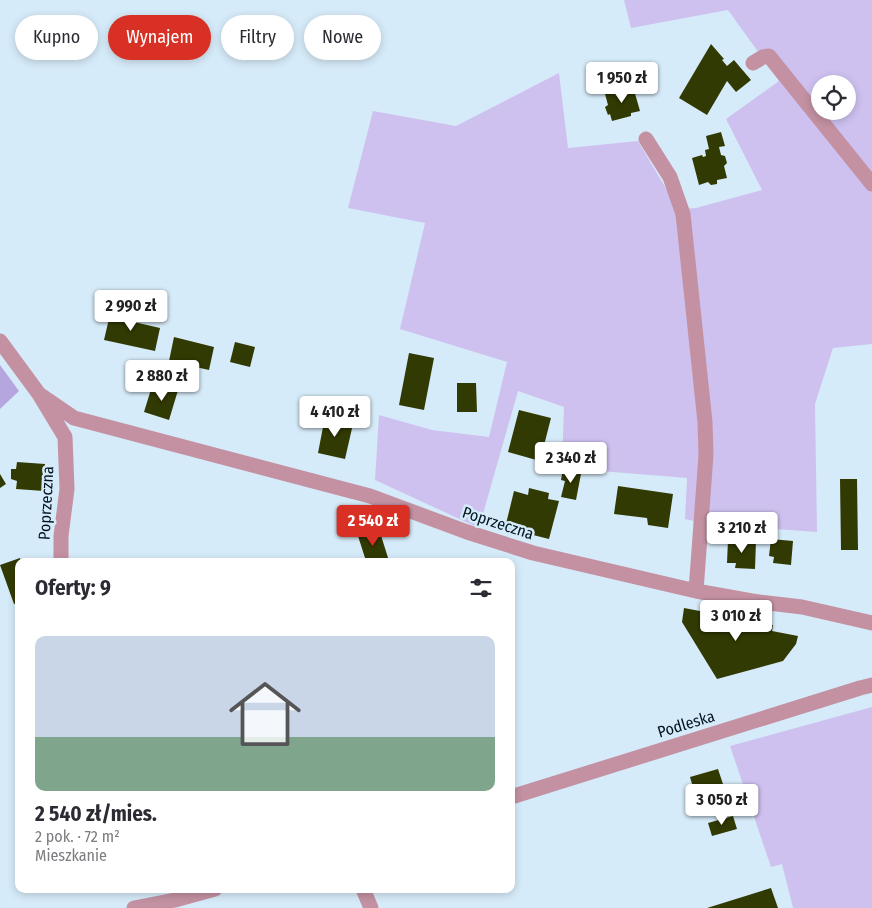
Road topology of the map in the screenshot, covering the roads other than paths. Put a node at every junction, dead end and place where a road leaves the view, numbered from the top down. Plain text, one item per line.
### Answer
1 (753, 63) dead end
2 (646, 139) dead end
3 (872, 184) edge
4 (0, 341) edge
5 (40, 394) junction
6 (61, 558) edge
7 (696, 591) junction
8 (872, 623) edge
9 (872, 686) edge
10 (515, 796) edge
11 (199, 893) edge
12 (365, 893) edge
13 (174, 899) edge
14 (134, 908) edge
15 (371, 908) edge

1 - 3 street
2 - 7 street
4 - 5 street, Poprzeczna
5 - 6 street, Poprzeczna
5 - 7 street, Poprzeczna
7 - 8 street, Poprzeczna
9 - 10 street, Podleska
11 - 13 street
12 - 15 street
13 - 14 street

